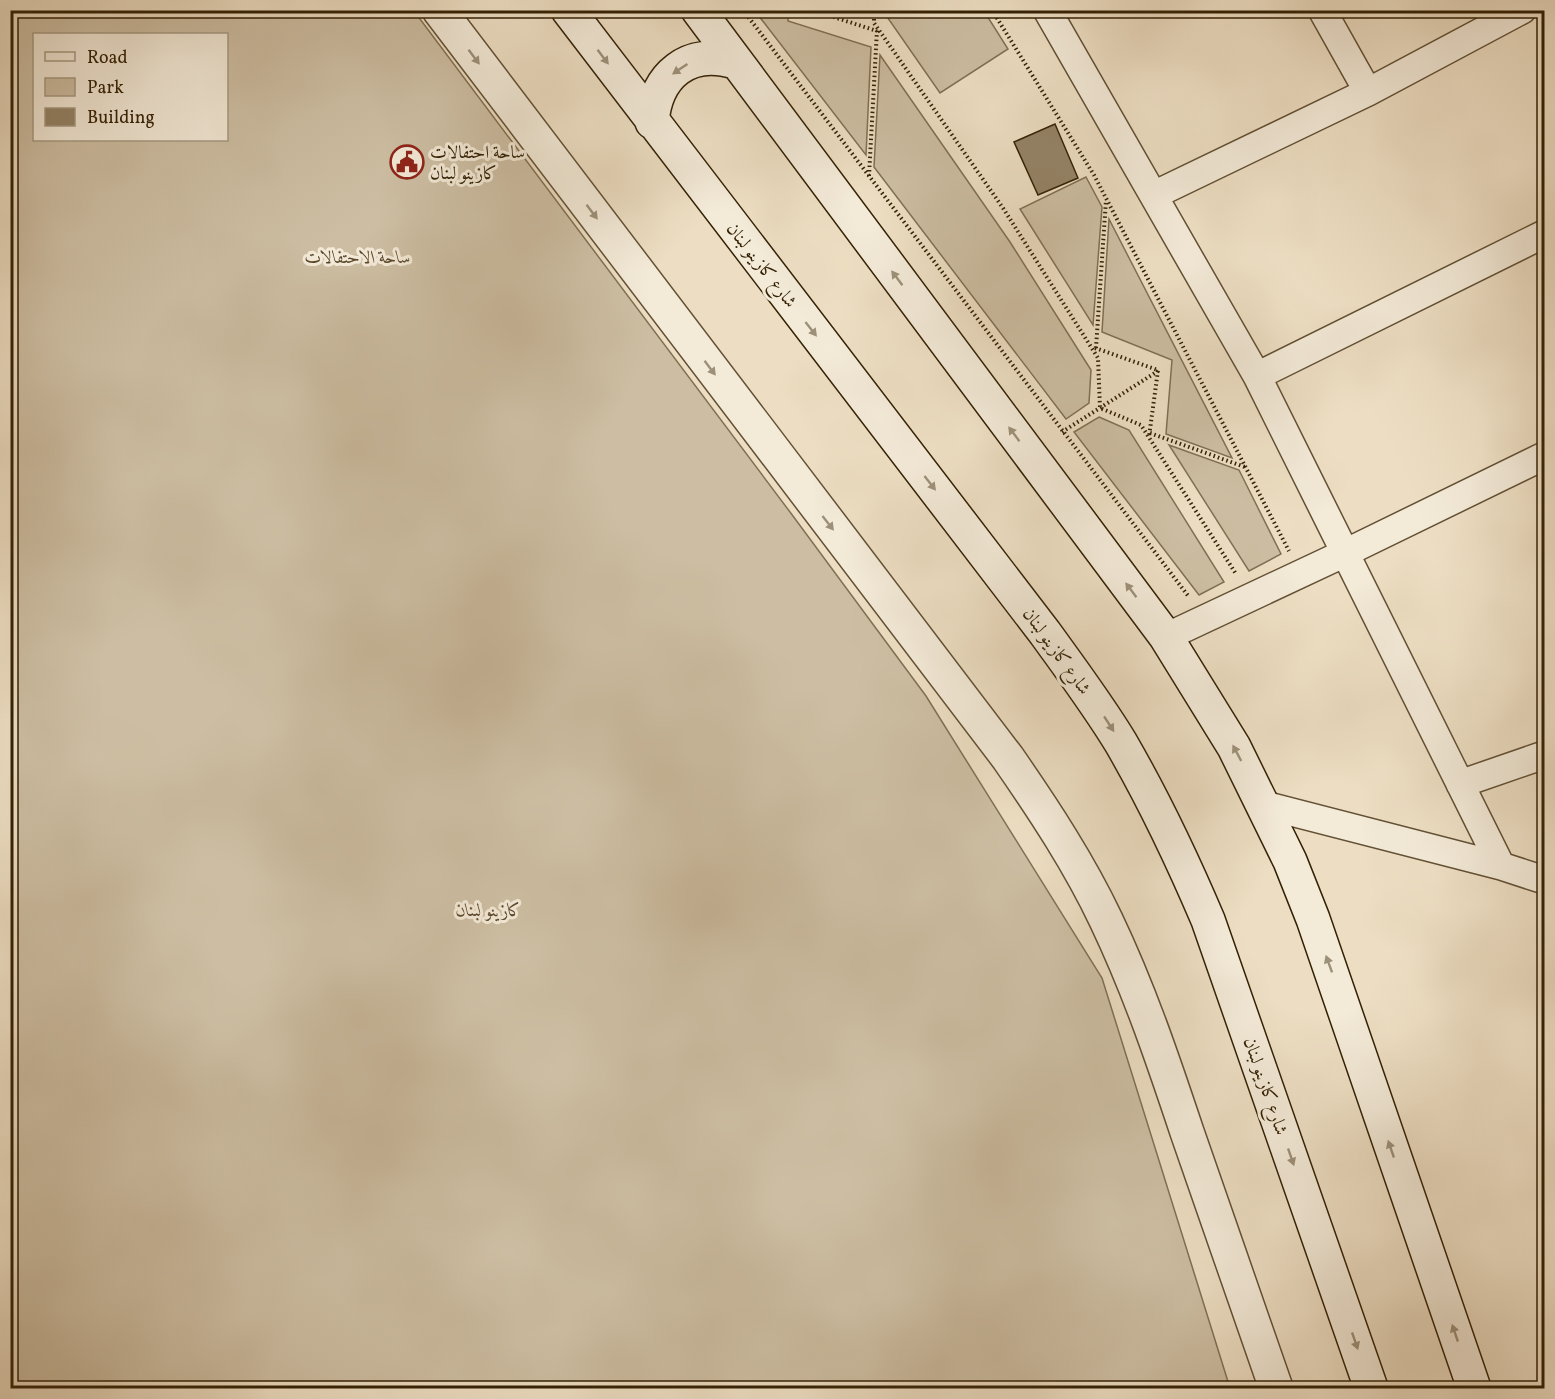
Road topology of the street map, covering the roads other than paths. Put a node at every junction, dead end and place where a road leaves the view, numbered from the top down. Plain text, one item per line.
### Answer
1 (439, 10) edge
2 (568, 10) edge
3 (698, 10) edge
4 (1047, 10) edge
5 (1322, 10) edge
6 (1522, 10) edge
7 (735, 62) junction
8 (1368, 92) junction
9 (652, 122) junction
10 (1154, 195) junction
11 (1545, 234) edge
12 (1257, 376) junction
13 (1545, 456) edge
14 (1345, 553) junction
15 (1166, 637) junction
16 (1545, 755) edge
17 (1460, 784) junction
18 (1264, 805) junction
19 (1501, 866) junction
20 (1545, 880) edge
21 (1276, 1389) edge
22 (1371, 1389) edge
23 (1474, 1389) edge

1 -> 21 main road
2 -> 9 main road, شارع كازينو لبنان
3 - 7 main road
4 - 10 street
5 - 8 street
6 - 8 street
7 -> 9 main road
15 -> 7 main road
8 - 10 street
9 -> 22 main road, شارع كازينو لبنان
10 - 12 street
11 - 12 street
12 - 14 street
13 - 14 street
14 - 15 street
14 - 17 street
18 -> 15 main road
16 - 17 street
17 - 19 street
18 - 19 street
23 -> 18 main road
19 - 20 street

